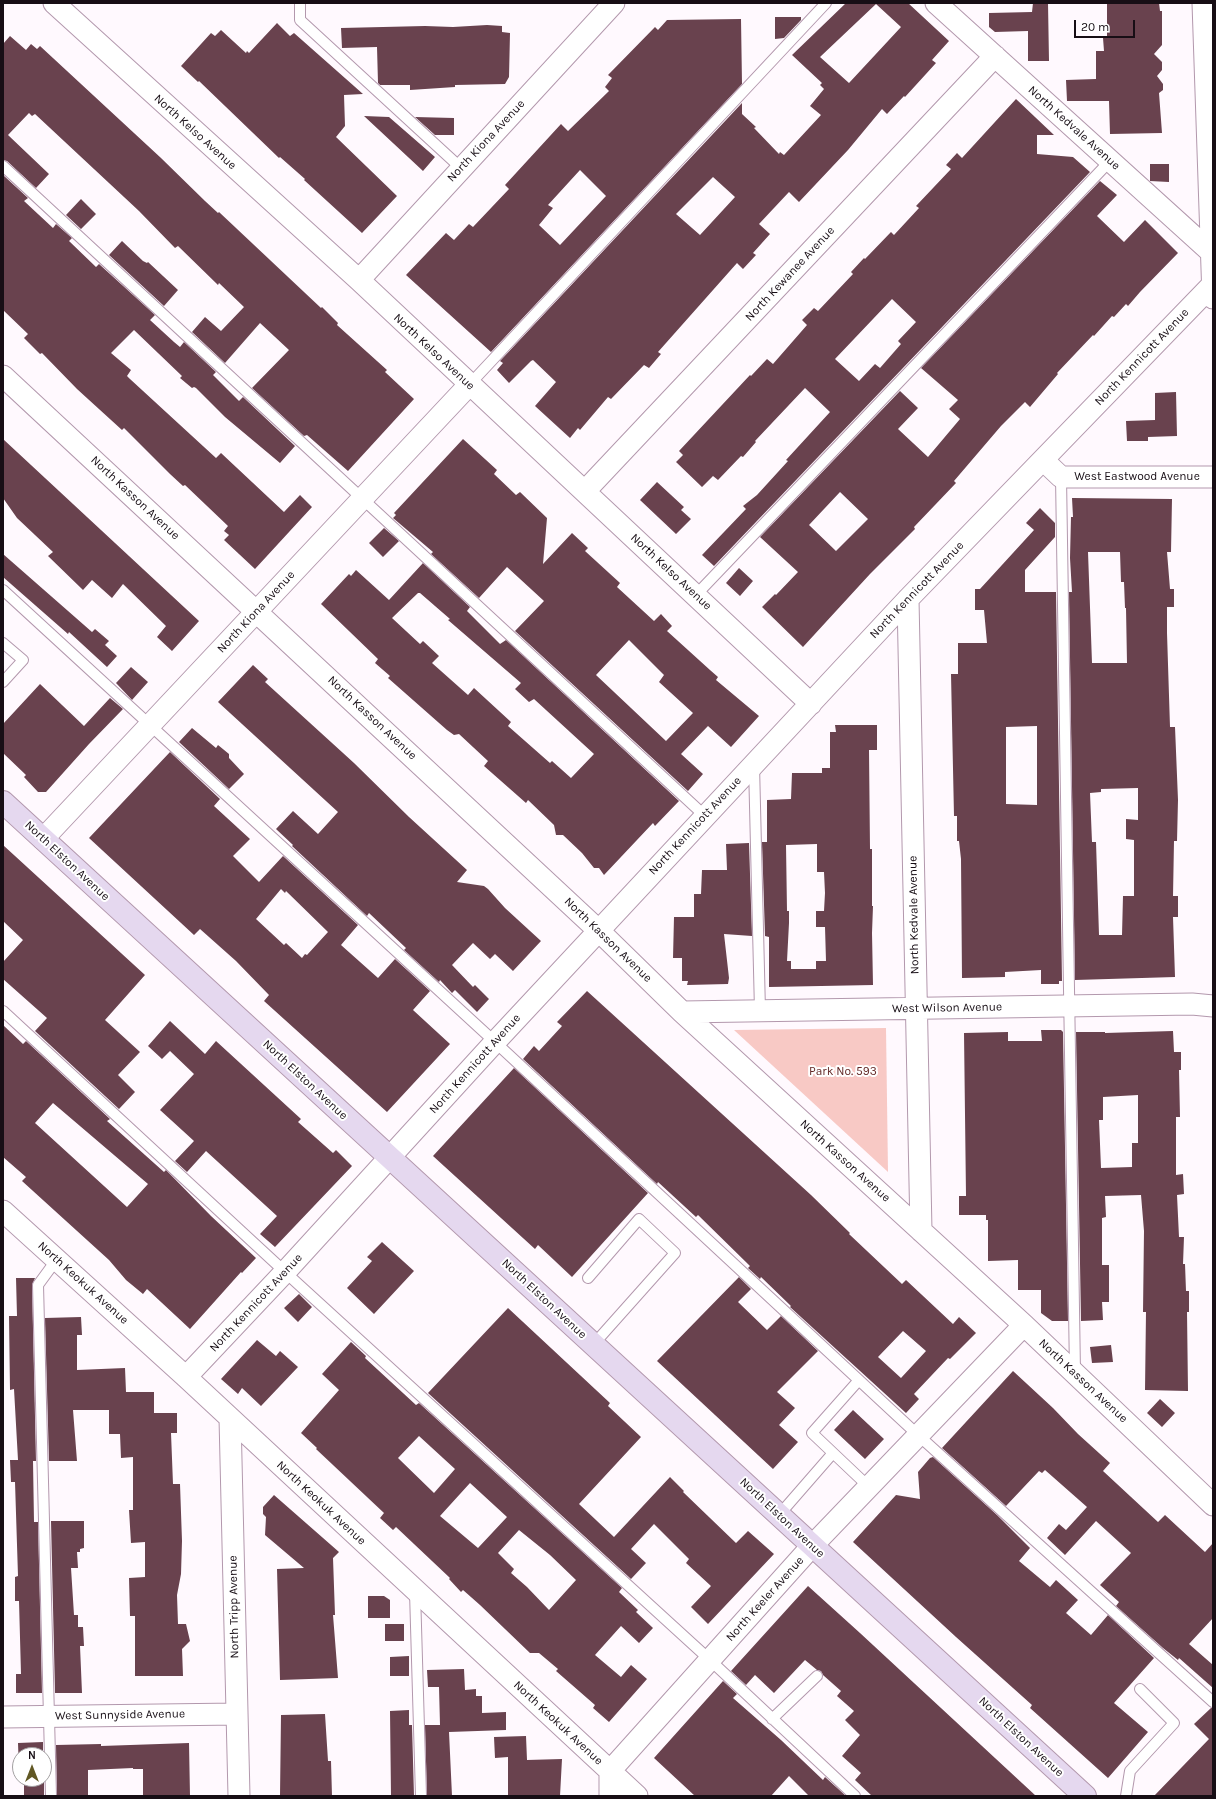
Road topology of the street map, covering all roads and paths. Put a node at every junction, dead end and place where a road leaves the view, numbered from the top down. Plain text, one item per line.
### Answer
1 (54, 3) edge
2 (300, 3) edge
3 (614, 3) edge
4 (826, 3) edge
5 (936, 3) edge
6 (1203, 3) edge
7 (995, 56) junction
8 (1110, 161) junction
9 (3, 166) edge
10 (461, 168) junction
11 (1212, 253) junction
12 (359, 280) junction
13 (1213, 284) edge
14 (1213, 299) edge
15 (3, 376) edge
16 (469, 385) junction
17 (1043, 460) junction
18 (1213, 476) edge
19 (1061, 477) junction
20 (585, 491) junction
21 (363, 499) junction
22 (3, 590) edge
23 (695, 596) junction
24 (908, 599) junction
25 (257, 611) junction
26 (3, 642) edge
27 (3, 682) edge
28 (811, 704) junction
29 (150, 725) junction
30 (754, 764) junction
31 (3, 802) edge
32 (705, 816) junction
33 (43, 839) junction
34 (598, 930) junction
35 (1070, 1006) junction
36 (1213, 1006) edge
37 (916, 1009) junction
38 (3, 1011) edge
39 (760, 1011) junction
40 (682, 1012) junction
41 (495, 1042) junction
42 (390, 1157) junction
43 (3, 1211) edge
44 (921, 1231) junction
45 (57, 1259) junction
46 (285, 1272) junction
47 (588, 1278) dead end
48 (1024, 1325) junction
49 (593, 1345) junction
50 (1075, 1374) junction
51 (186, 1377) junction
52 (859, 1380) junction
53 (230, 1418) junction
54 (918, 1436) junction
55 (833, 1453) junction
56 (868, 1488) junction
57 (1213, 1505) edge
58 (779, 1515) junction
59 (812, 1546) junction
60 (415, 1590) junction
61 (710, 1660) junction
62 (817, 1676) dead end
63 (1140, 1689) dead end
64 (1213, 1702) edge
65 (237, 1714) junction
66 (49, 1716) junction
67 (3, 1717) edge
68 (772, 1719) junction
69 (610, 1771) junction
70 (51, 1796) edge
71 (239, 1796) edge
72 (421, 1796) edge
73 (610, 1796) edge
74 (637, 1796) edge
75 (855, 1796) edge
76 (1085, 1796) edge
77 (1126, 1796) edge

1 - 12 street, North Kelso Avenue
2 - 10 lane
3 - 10 street, North Kiona Avenue
4 - 16 lane
5 - 7 street, North Kedvale Avenue
6 - 11 street
7 - 8 street, North Kedvale Avenue
7 - 20 street, North Kewanee Avenue
8 - 11 street, North Kedvale Avenue
8 - 23 lane
9 - 21 lane
10 - 12 street, North Kiona Avenue
11 - 13 street
12 - 16 street, North Kelso Avenue
13 - 14 street
13 - 17 street, North Kennicott Avenue
15 - 25 street, North Kasson Avenue
16 - 20 street, North Kelso Avenue
16 - 21 street, North Kiona Avenue
17 - 19 street, West Eastwood Avenue
17 - 24 street, North Kennicott Avenue
18 - 19 street, West Eastwood Avenue
19 - 35 lane
20 - 23 street, North Kelso Avenue
21 - 25 street, North Kiona Avenue
21 - 32 lane
22 - 29 lane
23 - 28 street, North Kelso Avenue
24 - 28 street, North Kennicott Avenue
24 - 37 street, North Kedvale Avenue
25 - 29 street, North Kiona Avenue
25 - 34 street, North Kasson Avenue
26 - 27 lane
28 - 30 street, North Kennicott Avenue
29 - 33 street, North Kiona Avenue
29 - 41 lane
30 - 32 street, North Kennicott Avenue
30 - 39 lane
31 - 33 main road, North Elston Avenue
32 - 34 street, North Kennicott Avenue
33 - 42 main road, North Elston Avenue
34 - 40 street, North Kasson Avenue
34 - 41 street, North Kennicott Avenue
35 - 36 street, West Wilson Avenue
35 - 37 street, West Wilson Avenue
35 - 50 lane
37 - 39 street, West Wilson Avenue
37 - 44 street, North Kedvale Avenue
38 - 46 lane
39 - 40 street, West Wilson Avenue
40 - 44 street, North Kasson Avenue
41 - 42 street, North Kennicott Avenue
41 - 52 lane
42 - 46 street, North Kennicott Avenue
42 - 49 main road, North Elston Avenue
43 - 45 street, North Keokuk Avenue
44 - 48 street, North Kasson Avenue
45 - 51 street, North Keokuk Avenue
45 - 66 lane
46 - 51 street, North Kennicott Avenue
46 - 61 lane
47 - 49 lane
48 - 50 street, North Kasson Avenue
48 - 54 street, North Keeler Avenue
49 - 58 main road, North Elston Avenue
50 - 57 street, North Kasson Avenue
51 - 53 street, North Keokuk Avenue
52 - 54 lane
52 - 55 lane
53 - 60 street, North Keokuk Avenue
53 - 65 street, North Tripp Avenue
54 - 56 street, North Keeler Avenue
54 - 64 lane
55 - 56 lane
55 - 58 lane
56 - 59 street, North Keeler Avenue
58 - 59 main road, North Elston Avenue
59 - 61 street, North Keeler Avenue
59 - 76 main road, North Elston Avenue
60 - 69 street, North Keokuk Avenue
60 - 72 lane
61 - 68 lane
61 - 69 street, North Keeler Avenue
62 - 68 lane
63 - 77 lane
65 - 66 street, West Sunnyside Avenue
65 - 71 street, North Tripp Avenue
66 - 67 street, West Sunnyside Avenue
66 - 70 lane
68 - 75 lane
69 - 73 street
69 - 74 street, North Keokuk Avenue

